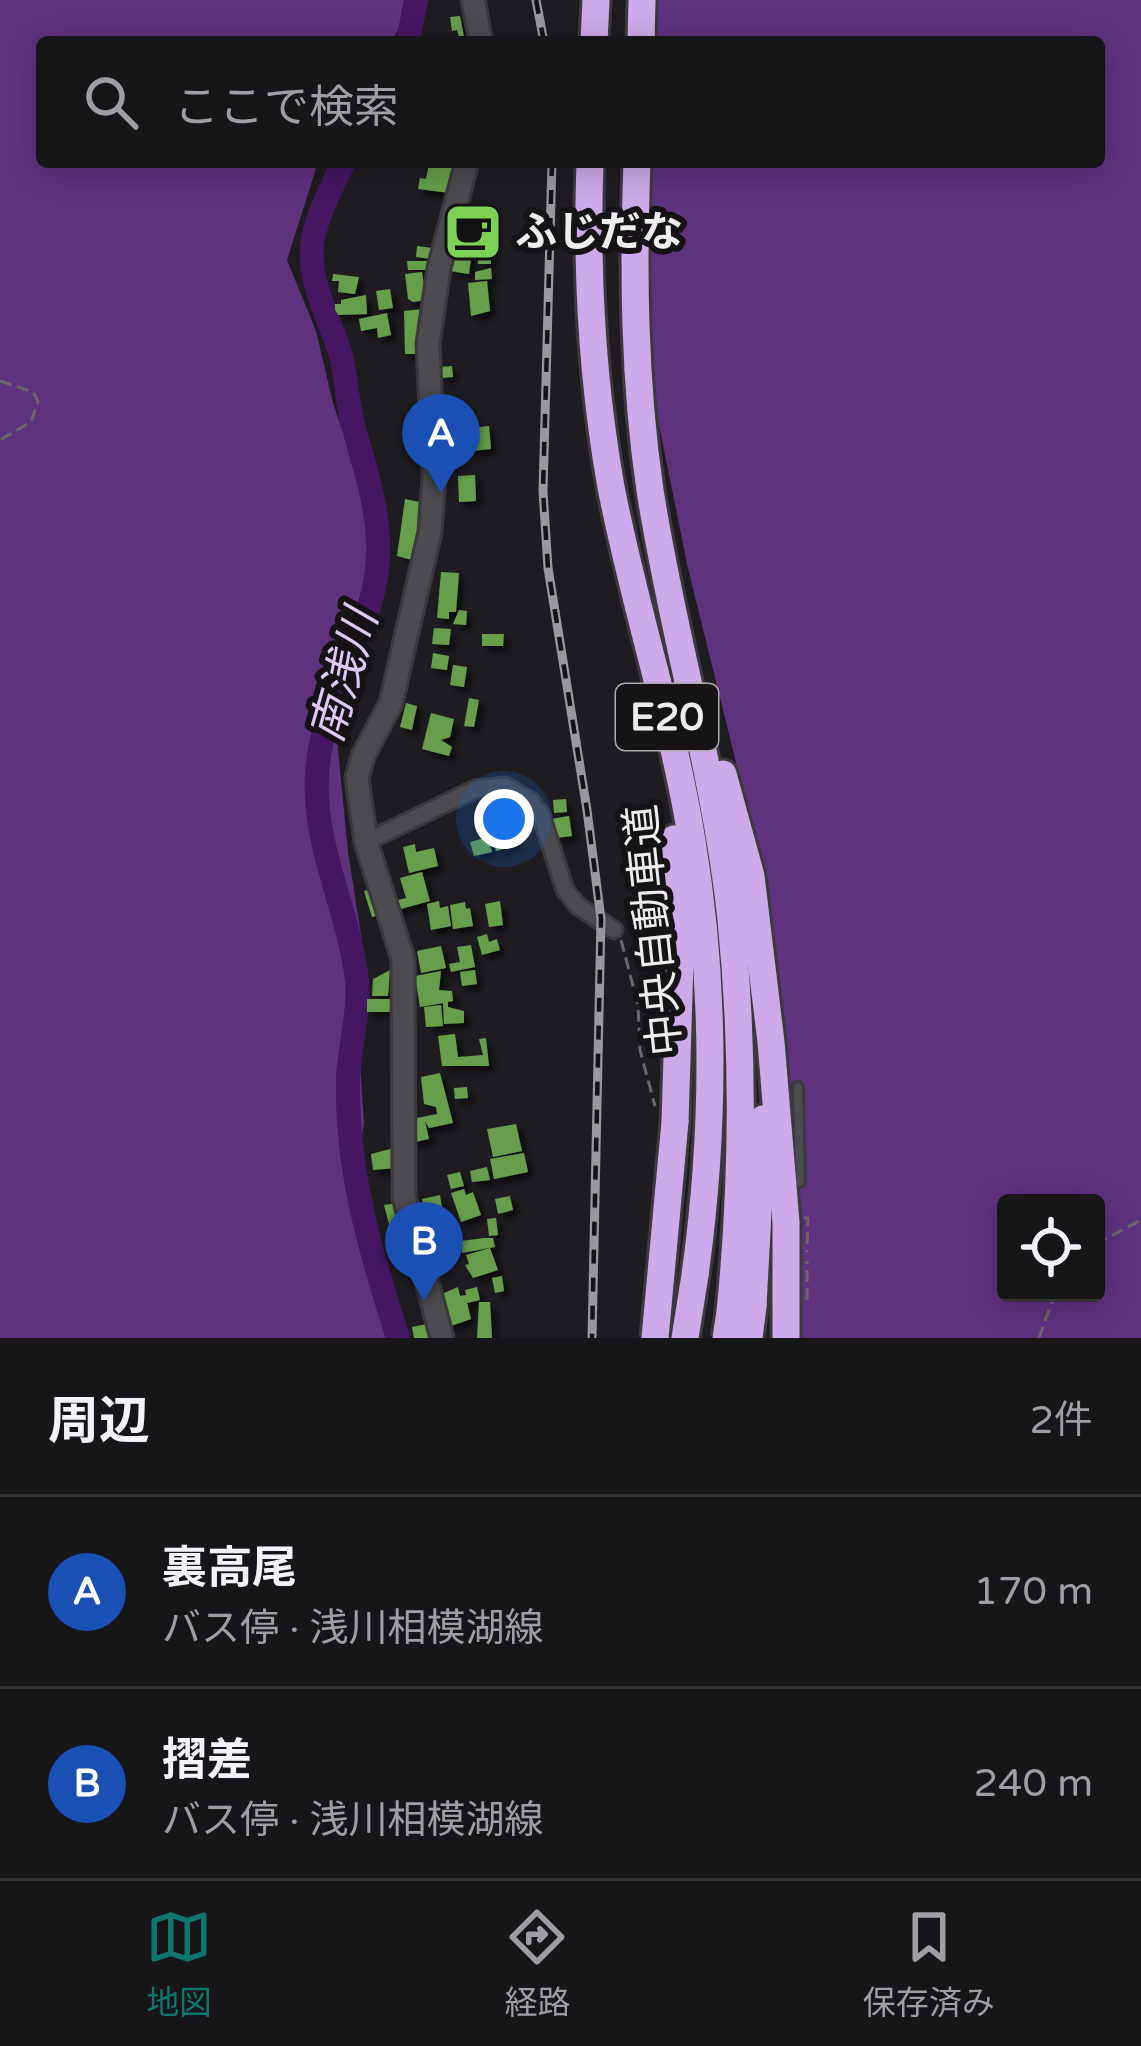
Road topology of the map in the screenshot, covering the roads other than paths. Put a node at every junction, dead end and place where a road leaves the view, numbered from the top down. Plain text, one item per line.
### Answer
1 (472, 0) edge
2 (596, 0) edge
3 (642, 0) edge
4 (480, 36) edge
5 (594, 36) edge
6 (641, 36) edge
7 (465, 168) edge
8 (590, 168) edge
9 (638, 168) edge
10 (650, 490) junction
11 (627, 556) junction
12 (366, 842) junction
13 (614, 930) road end
14 (762, 976) junction
15 (798, 1087) dead end
16 (800, 1182) dead end
17 (668, 1230) junction
18 (736, 1318) edge
19 (442, 1338) edge
20 (655, 1338) edge
21 (672, 1338) edge
22 (686, 1338) edge
23 (749, 1338) edge
24 (786, 1338) edge

1 - 4 main road
2 - 5 highway
3 - 6 highway
7 - 12 main road
8 - 11 highway, 中央自動車道 / E20
9 - 10 highway, 中央自動車道 / E20
10 - 14 highway
10 - 18 highway, 中央自動車道 / E20
11 - 17 highway, bridge
11 - 22 highway, 中央自動車道 / E20, bridge
12 - 13 street
12 - 19 main road
14 - 18 highway
14 - 24 highway
15 - 16 lane
17 - 20 highway, bridge
17 - 21 highway, bridge
18 - 23 highway, bridge

